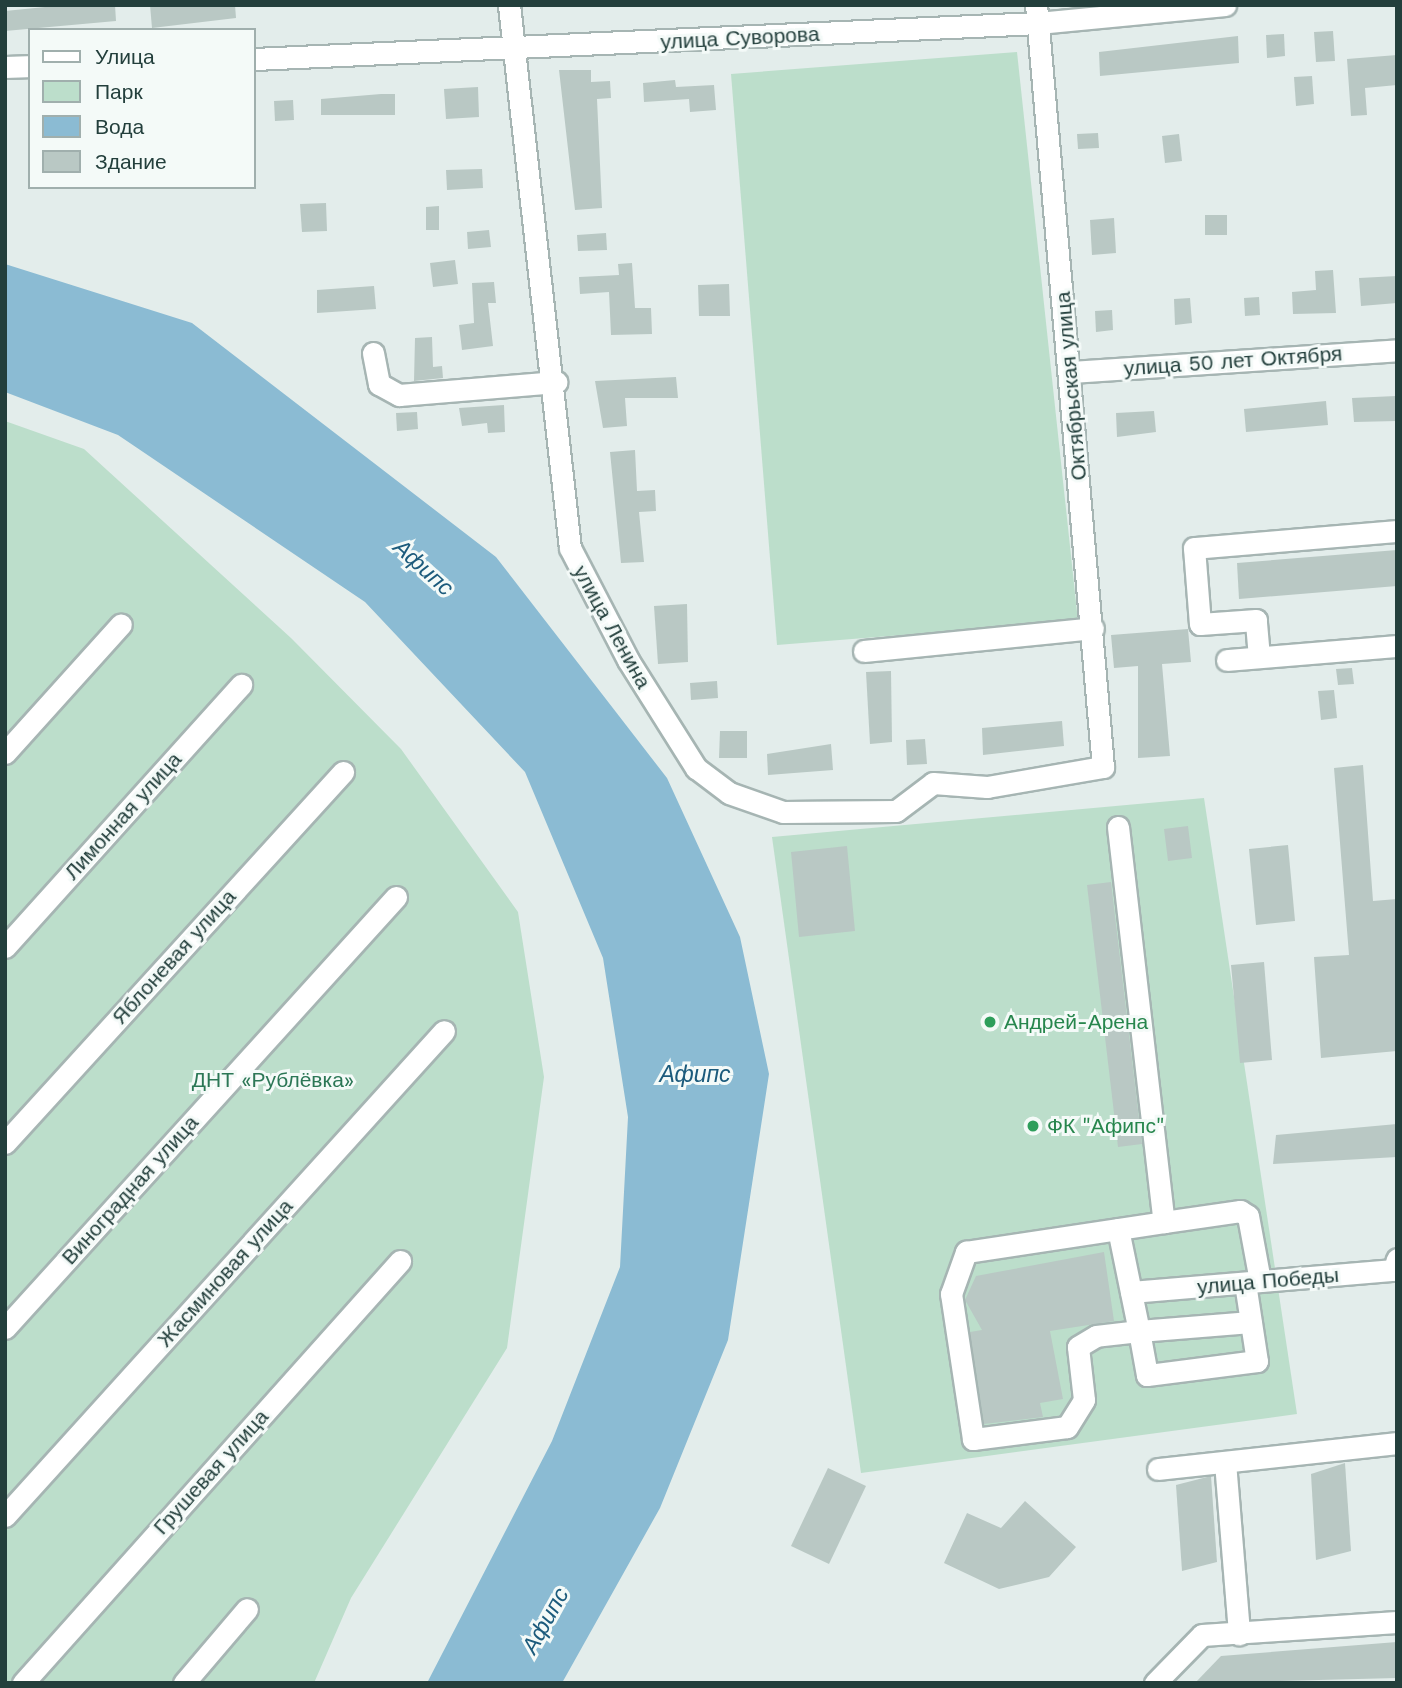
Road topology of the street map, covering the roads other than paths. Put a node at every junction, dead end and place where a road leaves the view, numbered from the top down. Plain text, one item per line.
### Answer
1 (509, 5) edge
2 (1225, 5) edge
3 (1037, 14) edge
4 (514, 50) junction
5 (256, 59) edge
6 (28, 66) edge
7 (5, 67) edge
8 (1397, 350) edge
9 (373, 353) dead end
10 (1070, 372) junction
11 (556, 383) junction
12 (1397, 531) edge
13 (121, 624) dead end
14 (1093, 628) junction
15 (1397, 646) edge
16 (864, 651) dead end
17 (1259, 657) junction
18 (1227, 660) dead end
19 (240, 685) dead end
20 (5, 753) edge
21 (1103, 766) joint
22 (343, 772) dead end
23 (1118, 827) dead end
24 (396, 897) dead end
25 (5, 947) edge
26 (444, 1031) dead end
27 (5, 1143) edge
28 (1164, 1222) junction
29 (1118, 1229) junction
30 (1397, 1259) edge
31 (400, 1261) dead end
32 (1253, 1282) junction
33 (1131, 1292) junction
34 (1251, 1322) junction
35 (5, 1328) edge
36 (1139, 1331) junction
37 (1397, 1443) edge
38 (1225, 1462) junction
39 (1158, 1469) dead end
40 (5, 1516) edge
41 (247, 1609) dead end
42 (1397, 1622) edge
43 (1239, 1634) junction
44 (23, 1683) edge
45 (184, 1683) edge
46 (1154, 1683) edge

1 - 4 street, улица Ленина
2 - 3 street, улица Суворова
3 - 4 street, улица Суворова
3 - 10 street, Октябрьская улица
4 - 5 street, улица Суворова
4 - 11 street, улица Ленина
6 - 7 street
8 - 10 street, улица 50 лет Октября
9 - 11 street
10 - 14 street, Октябрьская улица
11 - 21 street, улица Ленина
12 - 17 street
13 - 20 street
14 - 16 street
14 - 21 street, Октябрьская улица
15 - 17 street
17 - 18 street
19 - 25 street, Лимонная улица
22 - 27 street, Яблоневая улица
23 - 28 street
24 - 35 street, Виноградная улица
26 - 40 street, Жасминовая улица
28 - 29 street
28 - 32 street
29 - 33 street
29 - 36 street
30 - 32 street, улица Победы
31 - 44 street, Грушевая улица
32 - 33 street, улица Победы
32 - 34 street
33 - 36 street
34 - 36 street
34 - 36 street
37 - 38 street
38 - 39 street
38 - 43 street
41 - 45 street
42 - 43 street
43 - 46 street

